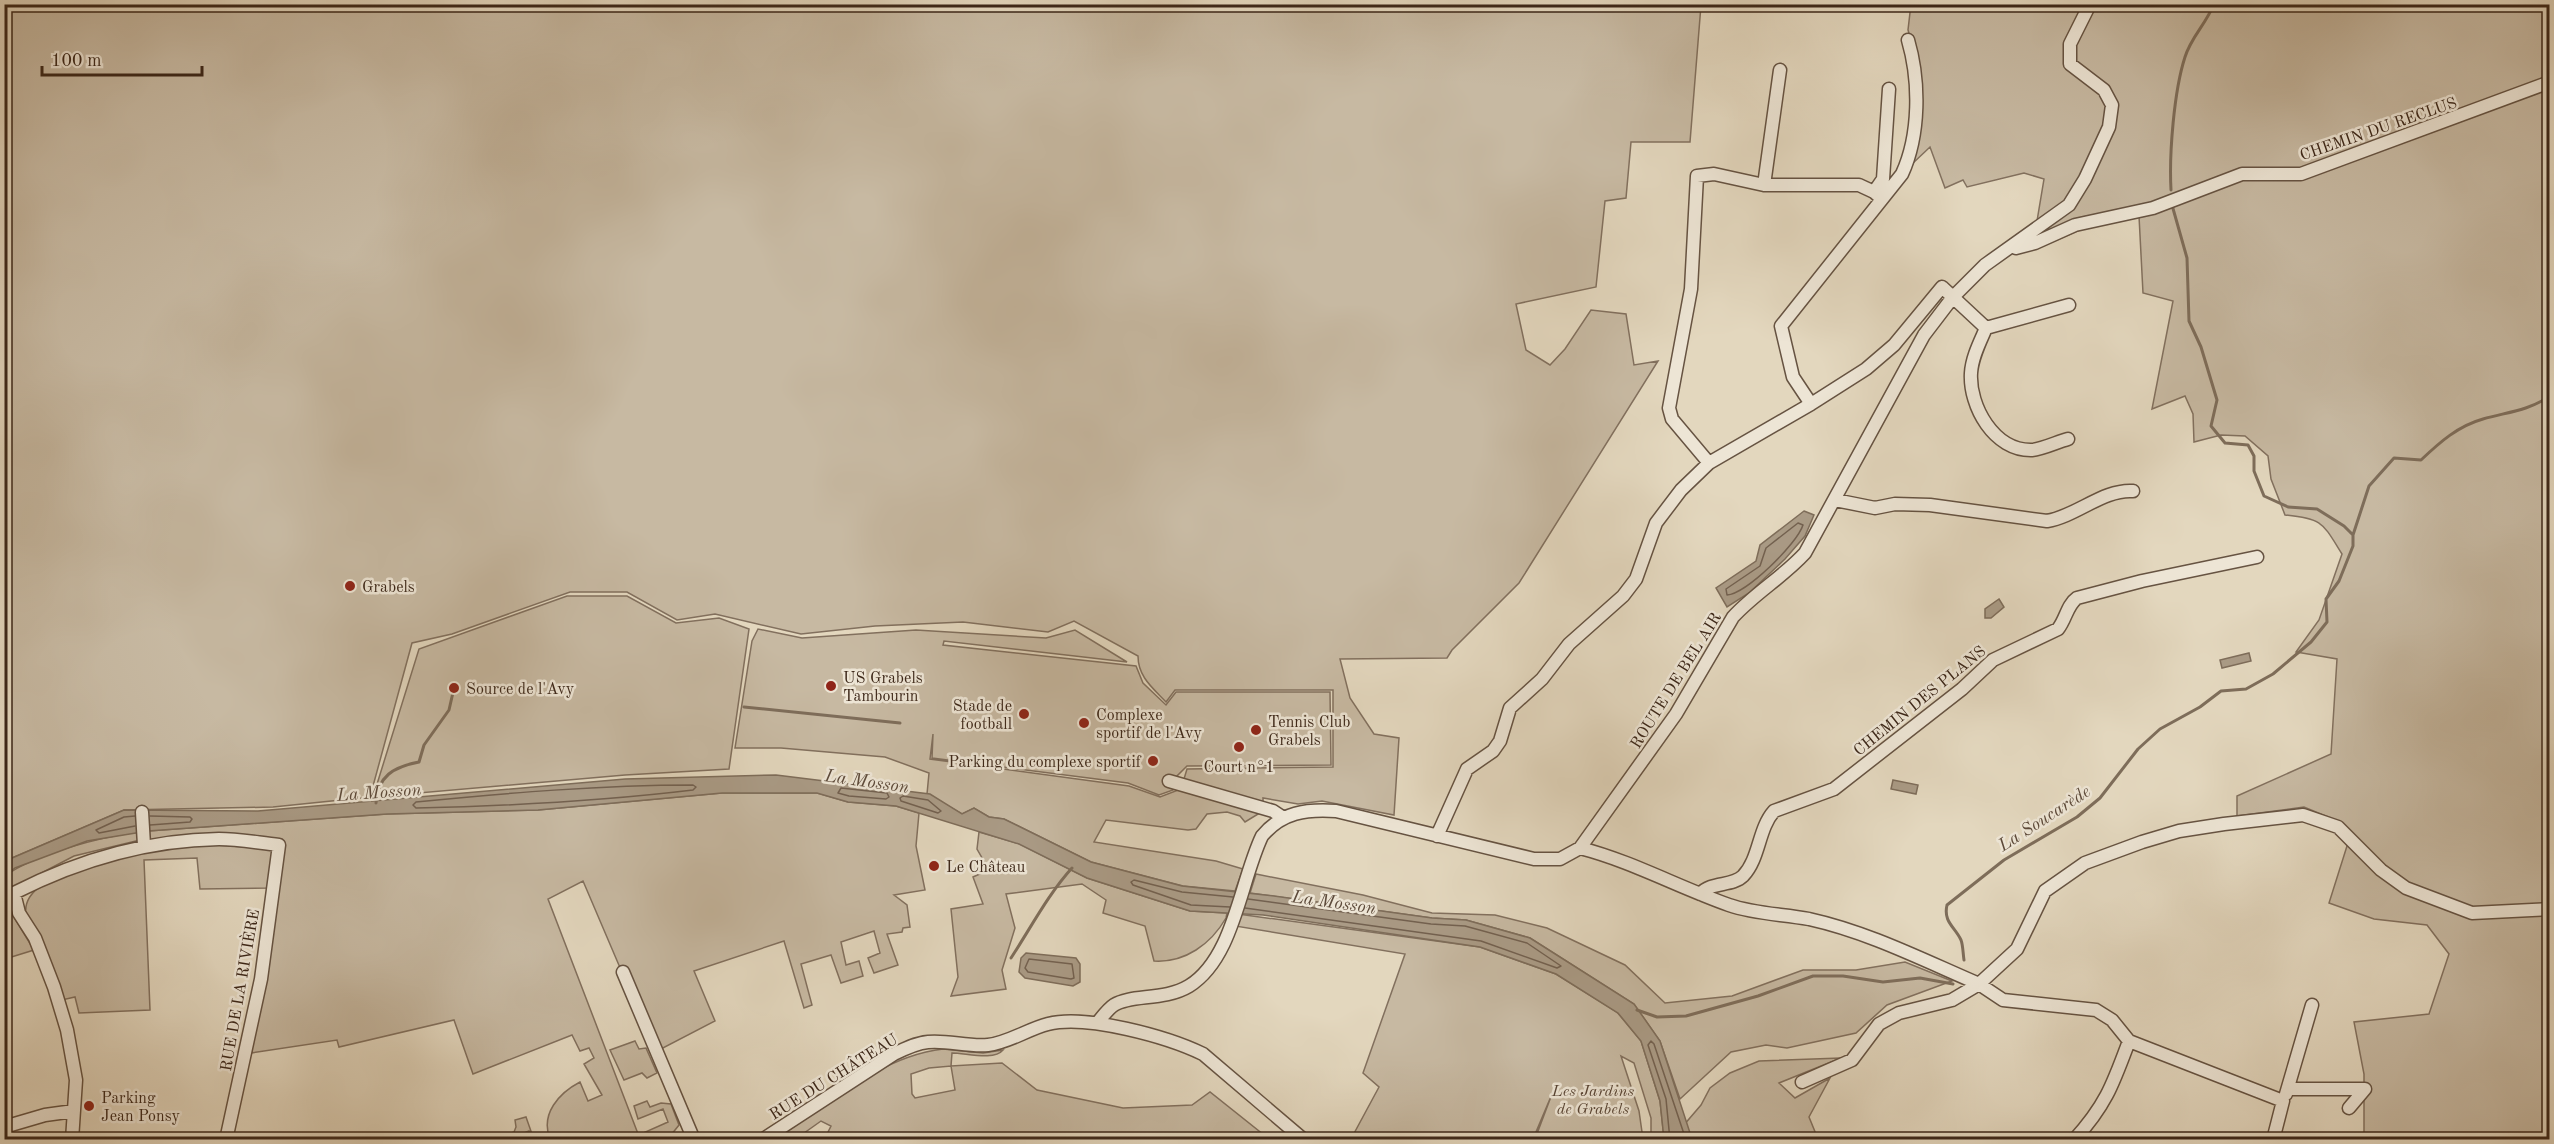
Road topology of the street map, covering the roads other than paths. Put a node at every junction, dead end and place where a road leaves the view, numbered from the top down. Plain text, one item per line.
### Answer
1 (2090, 4) edge
2 (1908, 40) dead end
3 (1780, 70) dead end
4 (2550, 82) edge
5 (1889, 89) dead end
6 (1764, 185) junction
7 (1878, 195) junction
8 (2008, 250) junction
9 (1953, 297) junction
10 (2069, 305) dead end
11 (1986, 328) junction
12 (1811, 404) junction
13 (2068, 439) dead end
14 (1709, 463) junction
15 (2133, 491) dead end
16 (1834, 500) junction
17 (2258, 557) dead end
18 (1169, 781) dead end
19 (142, 812) dead end
20 (1277, 820) junction
21 (1437, 837) junction
22 (144, 841) junction
23 (1580, 848) junction
24 (1700, 894) junction
25 (2550, 909) edge
26 (623, 972) dead end
27 (1979, 984) junction
28 (2312, 1005) dead end
29 (1098, 1022) junction
30 (2129, 1041) junction
31 (1802, 1082) dead end
32 (2288, 1089) junction
33 (2283, 1101) junction
34 (2349, 1108) dead end
35 (74, 1111) junction
36 (4, 1127) edge
37 (72, 1140) edge
38 (226, 1140) edge
39 (694, 1140) edge
40 (762, 1140) edge
41 (1304, 1140) edge
42 (2074, 1140) edge
43 (2273, 1140) edge

1 - 8 street, ROUTE DE BEL AIR
2 - 7 street
3 - 6 street
4 - 8 street, CHEMIN DU RECLUS
5 - 7 street
6 - 7 street
6 - 14 street
7 - 12 street
8 - 9 street, ROUTE DE BEL AIR
9 - 11 street
9 - 12 street
9 - 16 street, ROUTE DE BEL AIR
10 - 11 street
11 - 13 street
12 - 14 street
14 - 21 street
15 - 16 street
16 - 23 street, ROUTE DE BEL AIR
17 - 24 street, CHEMIN DES PLANS
18 - 20 street
19 - 22 street
20 - 21 street
20 - 29 street
21 - 23 street
22 - 35 street
22 - 38 street, RUE DE LA RIVIÈRE
23 - 24 street
24 - 27 street
25 - 27 street
26 - 39 street
27 - 30 street
27 - 31 street
28 - 32 street
29 - 40 street, RUE DU CHÂTEAU
29 - 41 street, RUE DU CHÂTEAU
30 - 33 street
30 - 42 street
32 - 33 street
32 - 34 street
33 - 43 street
35 - 36 street
35 - 37 street

